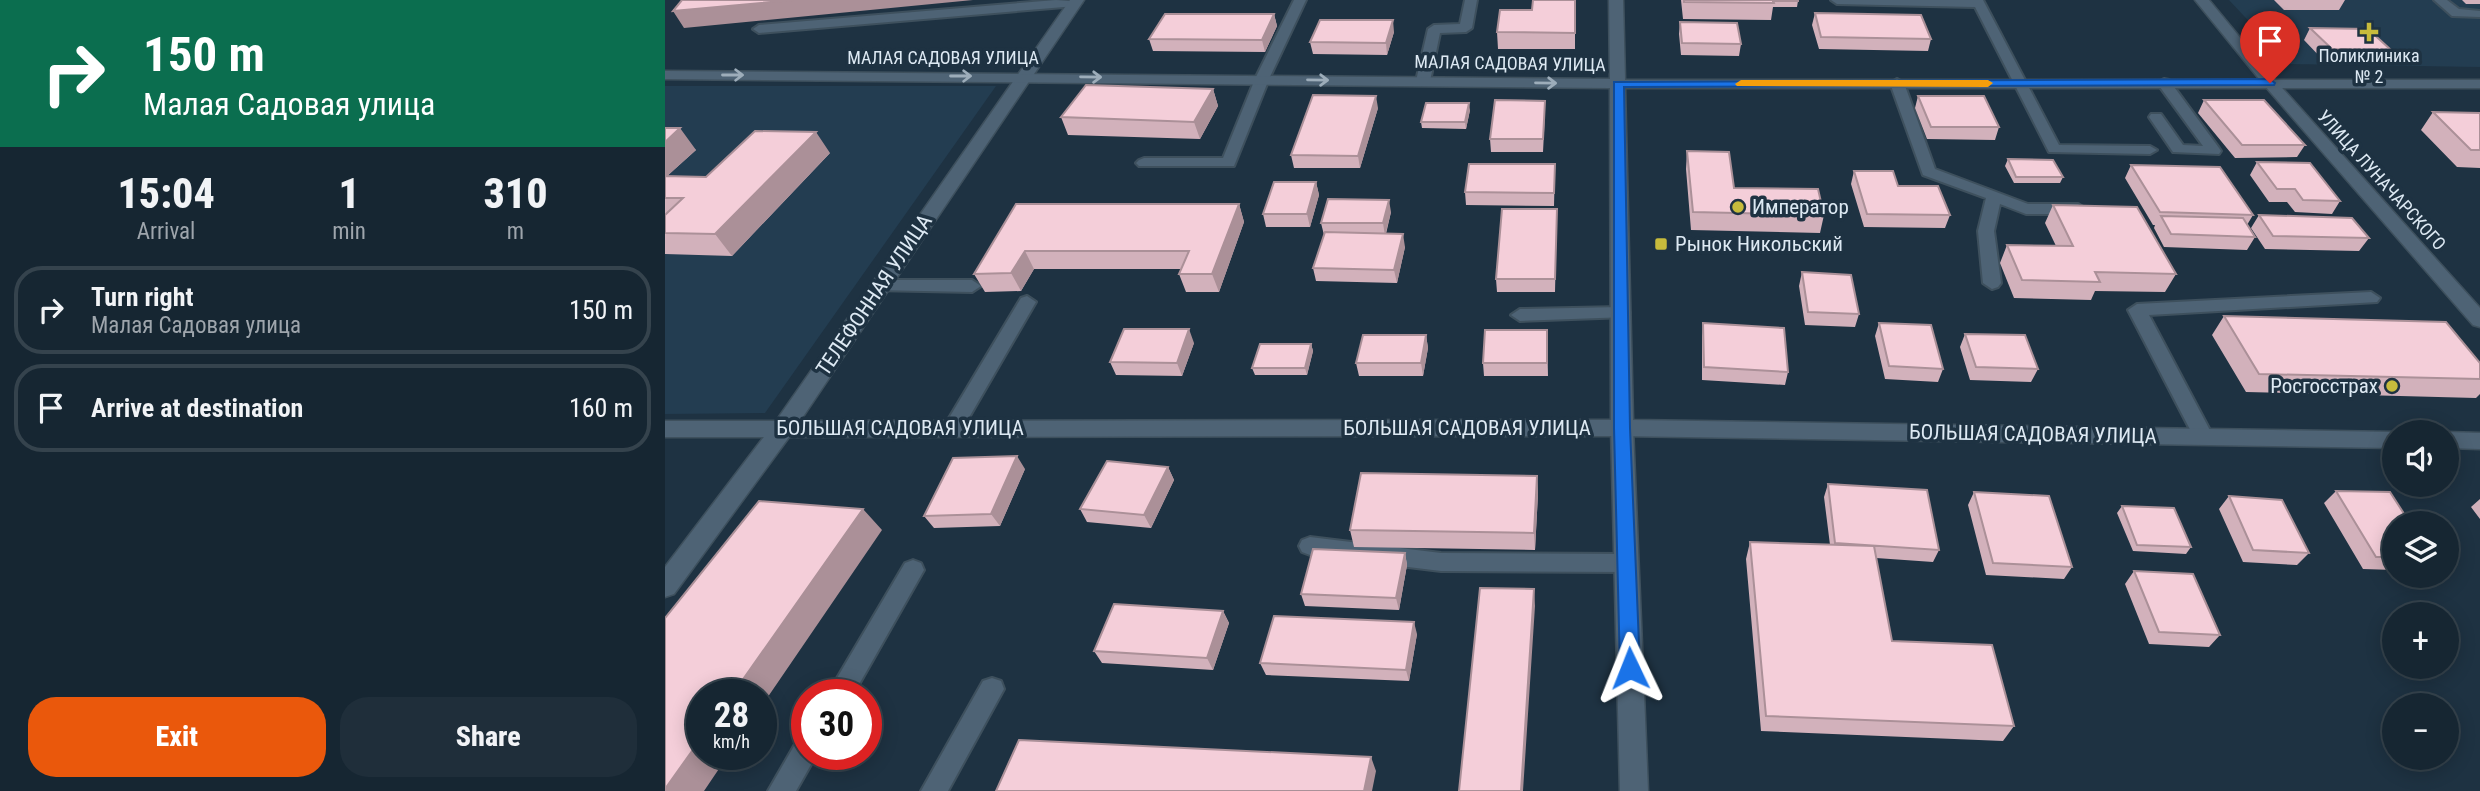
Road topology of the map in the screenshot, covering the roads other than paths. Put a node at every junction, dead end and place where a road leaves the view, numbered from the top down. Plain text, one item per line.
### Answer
1 (1300, 0) edge
2 (1471, 0) edge
3 (1616, 0) edge
4 (1837, 0) edge
5 (2201, 0) edge
6 (2440, 0) edge
7 (1076, 1) edge
8 (2479, 15) edge
9 (759, 29) edge
10 (665, 75) edge
11 (1023, 76) junction
12 (1262, 79) junction
13 (1423, 81) junction
14 (1897, 83) junction
15 (2021, 83) junction
16 (2164, 83) junction
17 (2270, 83) junction
18 (1618, 84) junction
19 (2480, 84) edge
20 (2156, 117) dead end
21 (2150, 150) dead end
22 (1144, 163) dead end
23 (1994, 196) junction
24 (2092, 209) edge
25 (1992, 283) dead end
26 (880, 286) junction
27 (972, 286) edge
28 (2371, 298) dead end
29 (1027, 302) dead end
30 (1621, 313) junction
31 (1520, 315) dead end
32 (2480, 320) edge
33 (784, 427) junction
34 (953, 428) junction
35 (1622, 428) junction
36 (665, 429) edge
37 (2203, 436) junction
38 (2382, 440) edge
39 (2459, 440) edge
40 (2480, 441) edge
41 (1310, 546) dead end
42 (1627, 563) junction
43 (913, 570) dead end
44 (665, 586) edge
45 (848, 679) edge
46 (992, 689) dead end
47 (794, 770) edge
48 (781, 791) edge
49 (934, 791) edge
50 (1634, 791) edge

1 - 12 lane
2 - 13 lane
3 - 18 street
4 - 15 lane
5 - 17 street, УЛИЦА ЛУНАЧАРСКОГО
6 - 8 lane
7 - 9 lane
7 - 11 street, ТЕЛЕФОННАЯ УЛИЦА
10 -> 11 street, МАЛАЯ САДОВАЯ УЛИЦА
11 -> 12 street, МАЛАЯ САДОВАЯ УЛИЦА
11 - 26 street, ТЕЛЕФОННАЯ УЛИЦА
12 -> 13 street, МАЛАЯ САДОВАЯ УЛИЦА
12 - 22 lane
13 -> 18 street, МАЛАЯ САДОВАЯ УЛИЦА
14 - 15 street, МАЛАЯ САДОВАЯ УЛИЦА
14 - 18 street, МАЛАЯ САДОВАЯ УЛИЦА
14 - 23 lane
15 - 16 street, МАЛАЯ САДОВАЯ УЛИЦА
15 - 21 lane
16 - 17 street, МАЛАЯ САДОВАЯ УЛИЦА
16 - 20 lane
17 - 19 street, МАЛАЯ САДОВАЯ УЛИЦА
17 - 32 street, УЛИЦА ЛУНАЧАРСКОГО
18 - 30 street
23 - 24 lane
23 - 25 lane
26 - 27 lane
26 - 33 street, ТЕЛЕФОННАЯ УЛИЦА
28 - 37 lane
29 - 34 lane
30 - 31 lane
30 - 35 street
33 - 34 street, БОЛЬШАЯ САДОВАЯ УЛИЦА
33 - 36 street, БОЛЬШАЯ САДОВАЯ УЛИЦА
33 - 44 street, ТЕЛЕФОННАЯ УЛИЦА
34 - 35 street, БОЛЬШАЯ САДОВАЯ УЛИЦА
35 - 37 street, БОЛЬШАЯ САДОВАЯ УЛИЦА
35 - 42 street
37 - 38 street, БОЛЬШАЯ САДОВАЯ УЛИЦА
39 - 40 street
41 - 42 lane
42 - 50 street
43 - 45 lane
46 - 49 lane
47 - 48 lane

